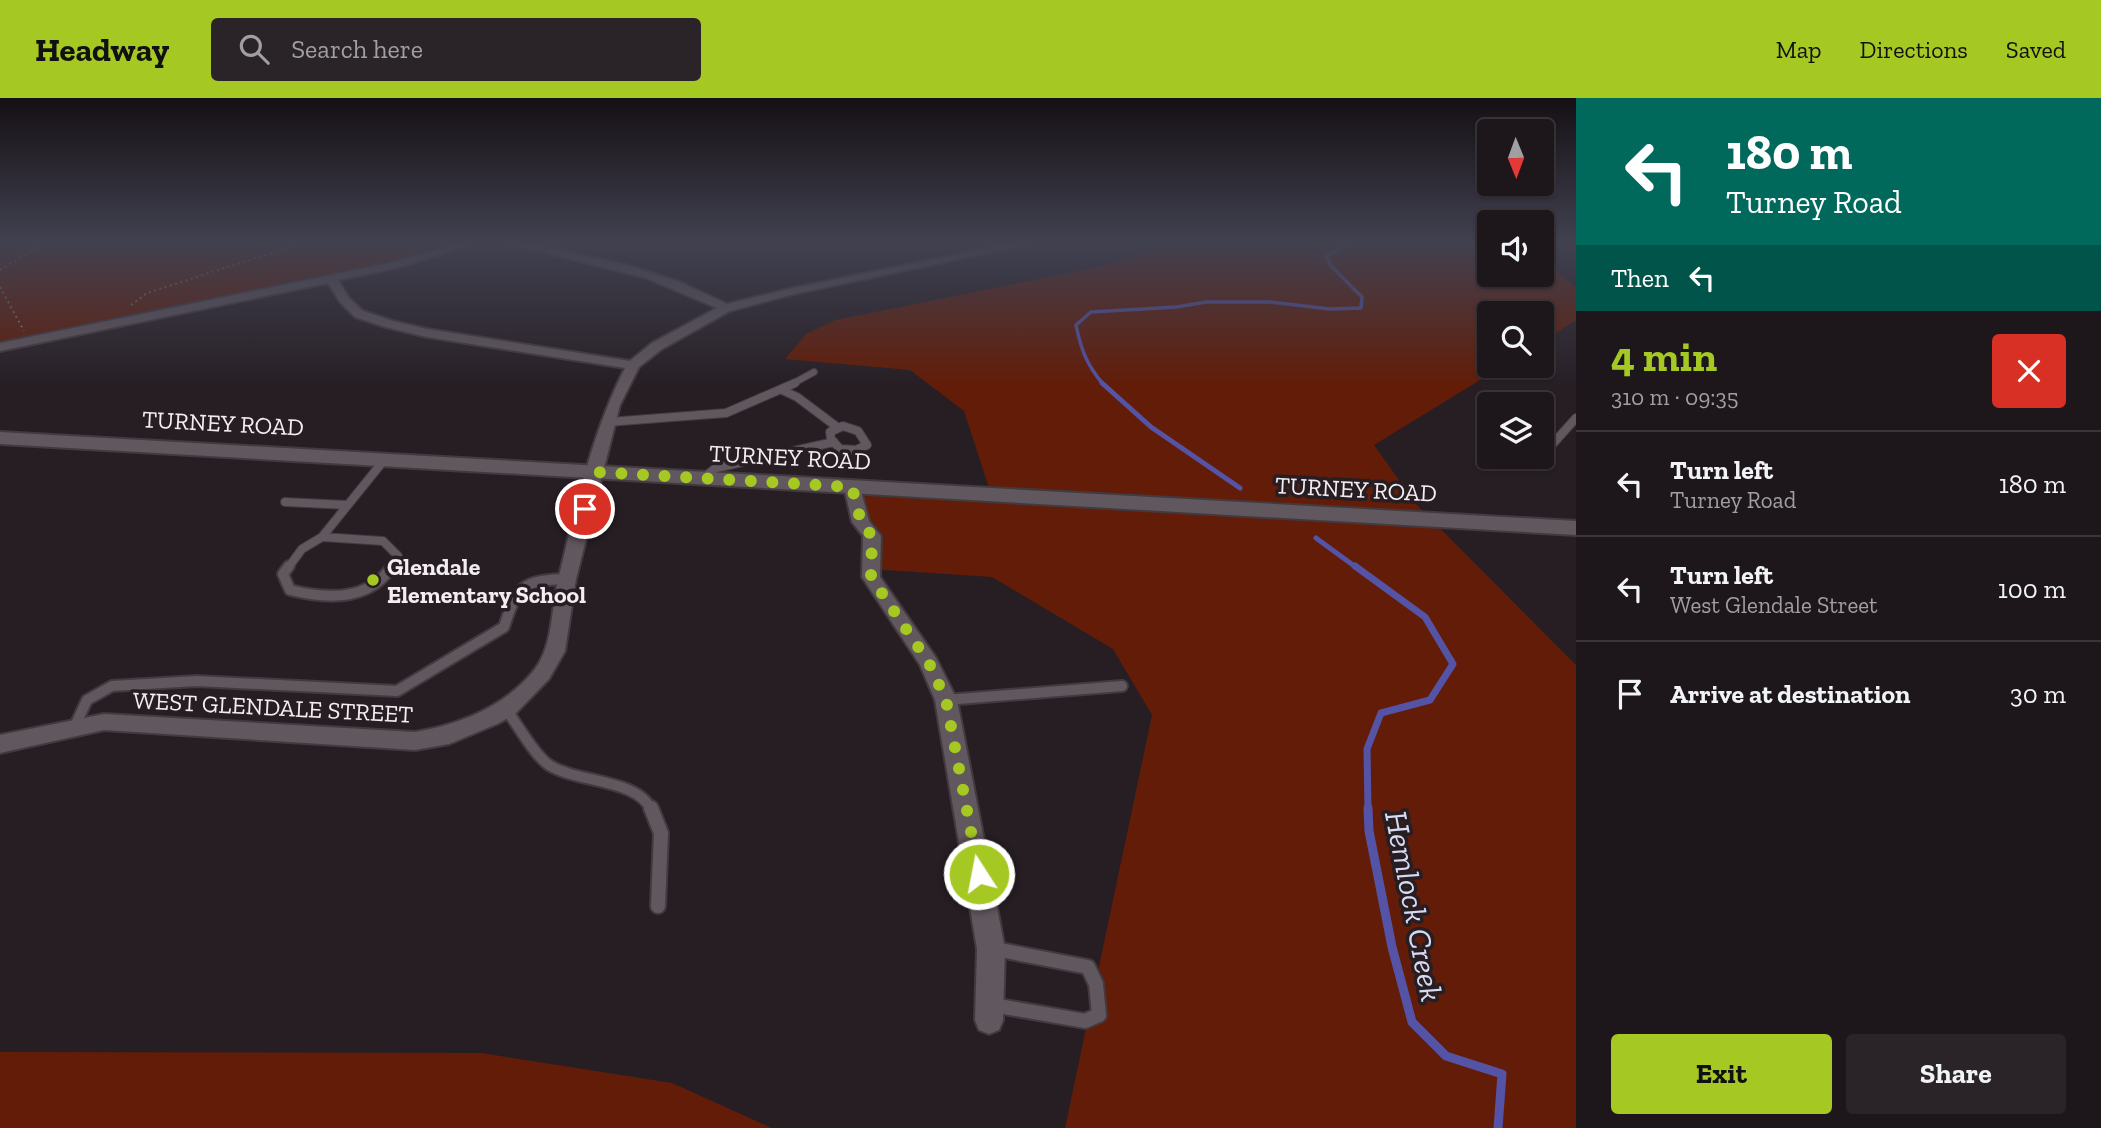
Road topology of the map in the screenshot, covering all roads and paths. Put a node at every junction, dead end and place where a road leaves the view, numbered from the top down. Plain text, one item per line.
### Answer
1 (3, 292) edge
2 (150, 292) edge
3 (267, 292) edge
4 (339, 292) edge
5 (697, 292) edge
6 (789, 292) edge
7 (130, 306) dead end
8 (726, 309) junction
9 (26, 335) dead end
10 (0, 346) edge
11 (634, 365) junction
12 (814, 372) dead end
13 (782, 390) junction
14 (1576, 418) edge
15 (608, 422) junction
16 (837, 427) junction
17 (0, 438) edge
18 (834, 442) junction
19 (1554, 442) edge
20 (385, 459) junction
21 (595, 472) junction
22 (704, 478) junction
23 (852, 487) junction
24 (285, 502) dead end
25 (347, 505) junction
26 (1576, 528) edge
27 (322, 537) junction
28 (567, 579) junction
29 (1122, 686) dead end
30 (946, 700) junction
31 (506, 709) junction
32 (74, 728) junction
33 (0, 744) edge
34 (658, 906) dead end
35 (991, 948) junction
36 (989, 1012) joint

1 - 9 path
2 - 7 path
3 - 10 street
4 - 11 street
5 - 8 street
6 - 8 street, WEST GLENDALE STREET
8 - 11 street, WEST GLENDALE STREET
11 - 15 street, WEST GLENDALE STREET
12 - 13 lane
13 - 15 lane
13 - 16 lane
14 - 19 lane
15 - 21 street, WEST GLENDALE STREET
16 - 18 lane
16 - 18 lane
17 - 20 street, TURNEY ROAD
18 - 22 lane
20 - 21 street, TURNEY ROAD
20 - 25 lane
21 - 22 street, TURNEY ROAD
21 - 28 street, WEST GLENDALE STREET
22 - 23 street, TURNEY ROAD
23 - 26 street, TURNEY ROAD
23 - 30 street
24 - 25 lane
25 - 27 lane
27 - 27 lane
28 - 31 street, WEST GLENDALE STREET
28 - 32 lane
29 - 30 lane
30 - 35 street
31 - 32 street, WEST GLENDALE STREET
31 - 34 lane
32 - 33 street, WEST GLENDALE STREET
35 - 36 street
35 - 36 lane

